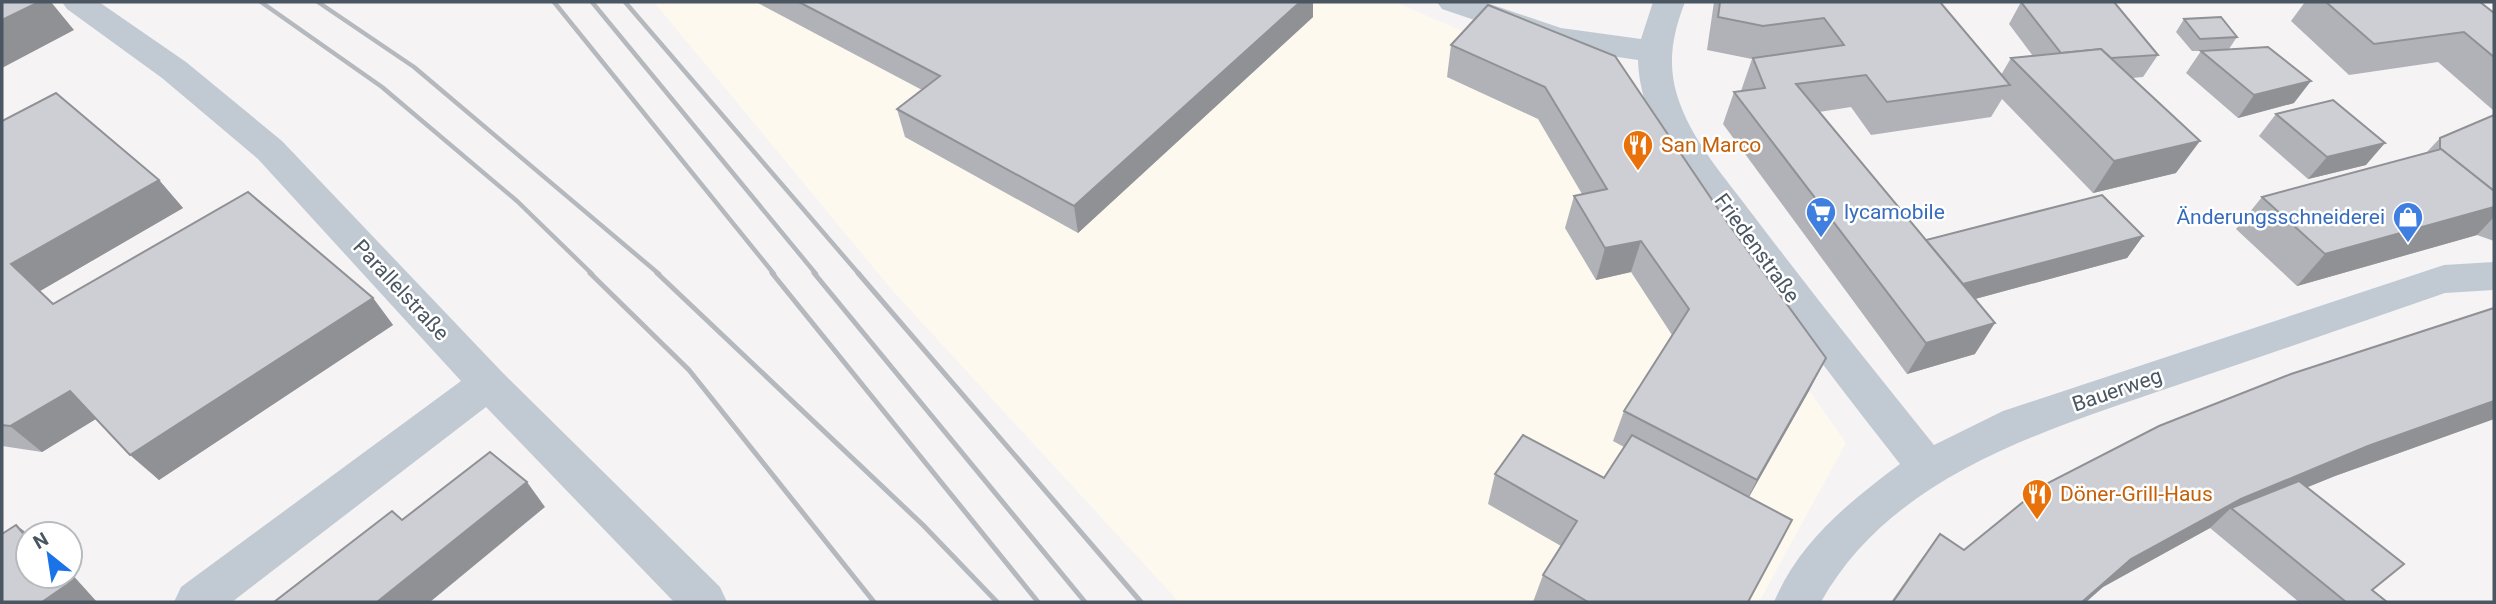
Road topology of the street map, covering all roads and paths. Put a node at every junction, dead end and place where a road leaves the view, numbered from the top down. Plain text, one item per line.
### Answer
1 (78, 2) edge
2 (1453, 2) edge
3 (1669, 2) edge
4 (1653, 51) junction
5 (2494, 276) edge
6 (488, 383) junction
7 (1928, 468) junction
8 (197, 602) edge
9 (704, 602) edge
10 (1797, 602) edge

1 - 6 street, Parallelstraße
2 - 4 street
3 - 4 street, Friedenstraße
4 - 7 street, Friedenstraße
5 - 7 street, Bauerweg
6 - 8 street
6 - 9 street, Parallelstraße
7 - 10 street, Bauerweg

